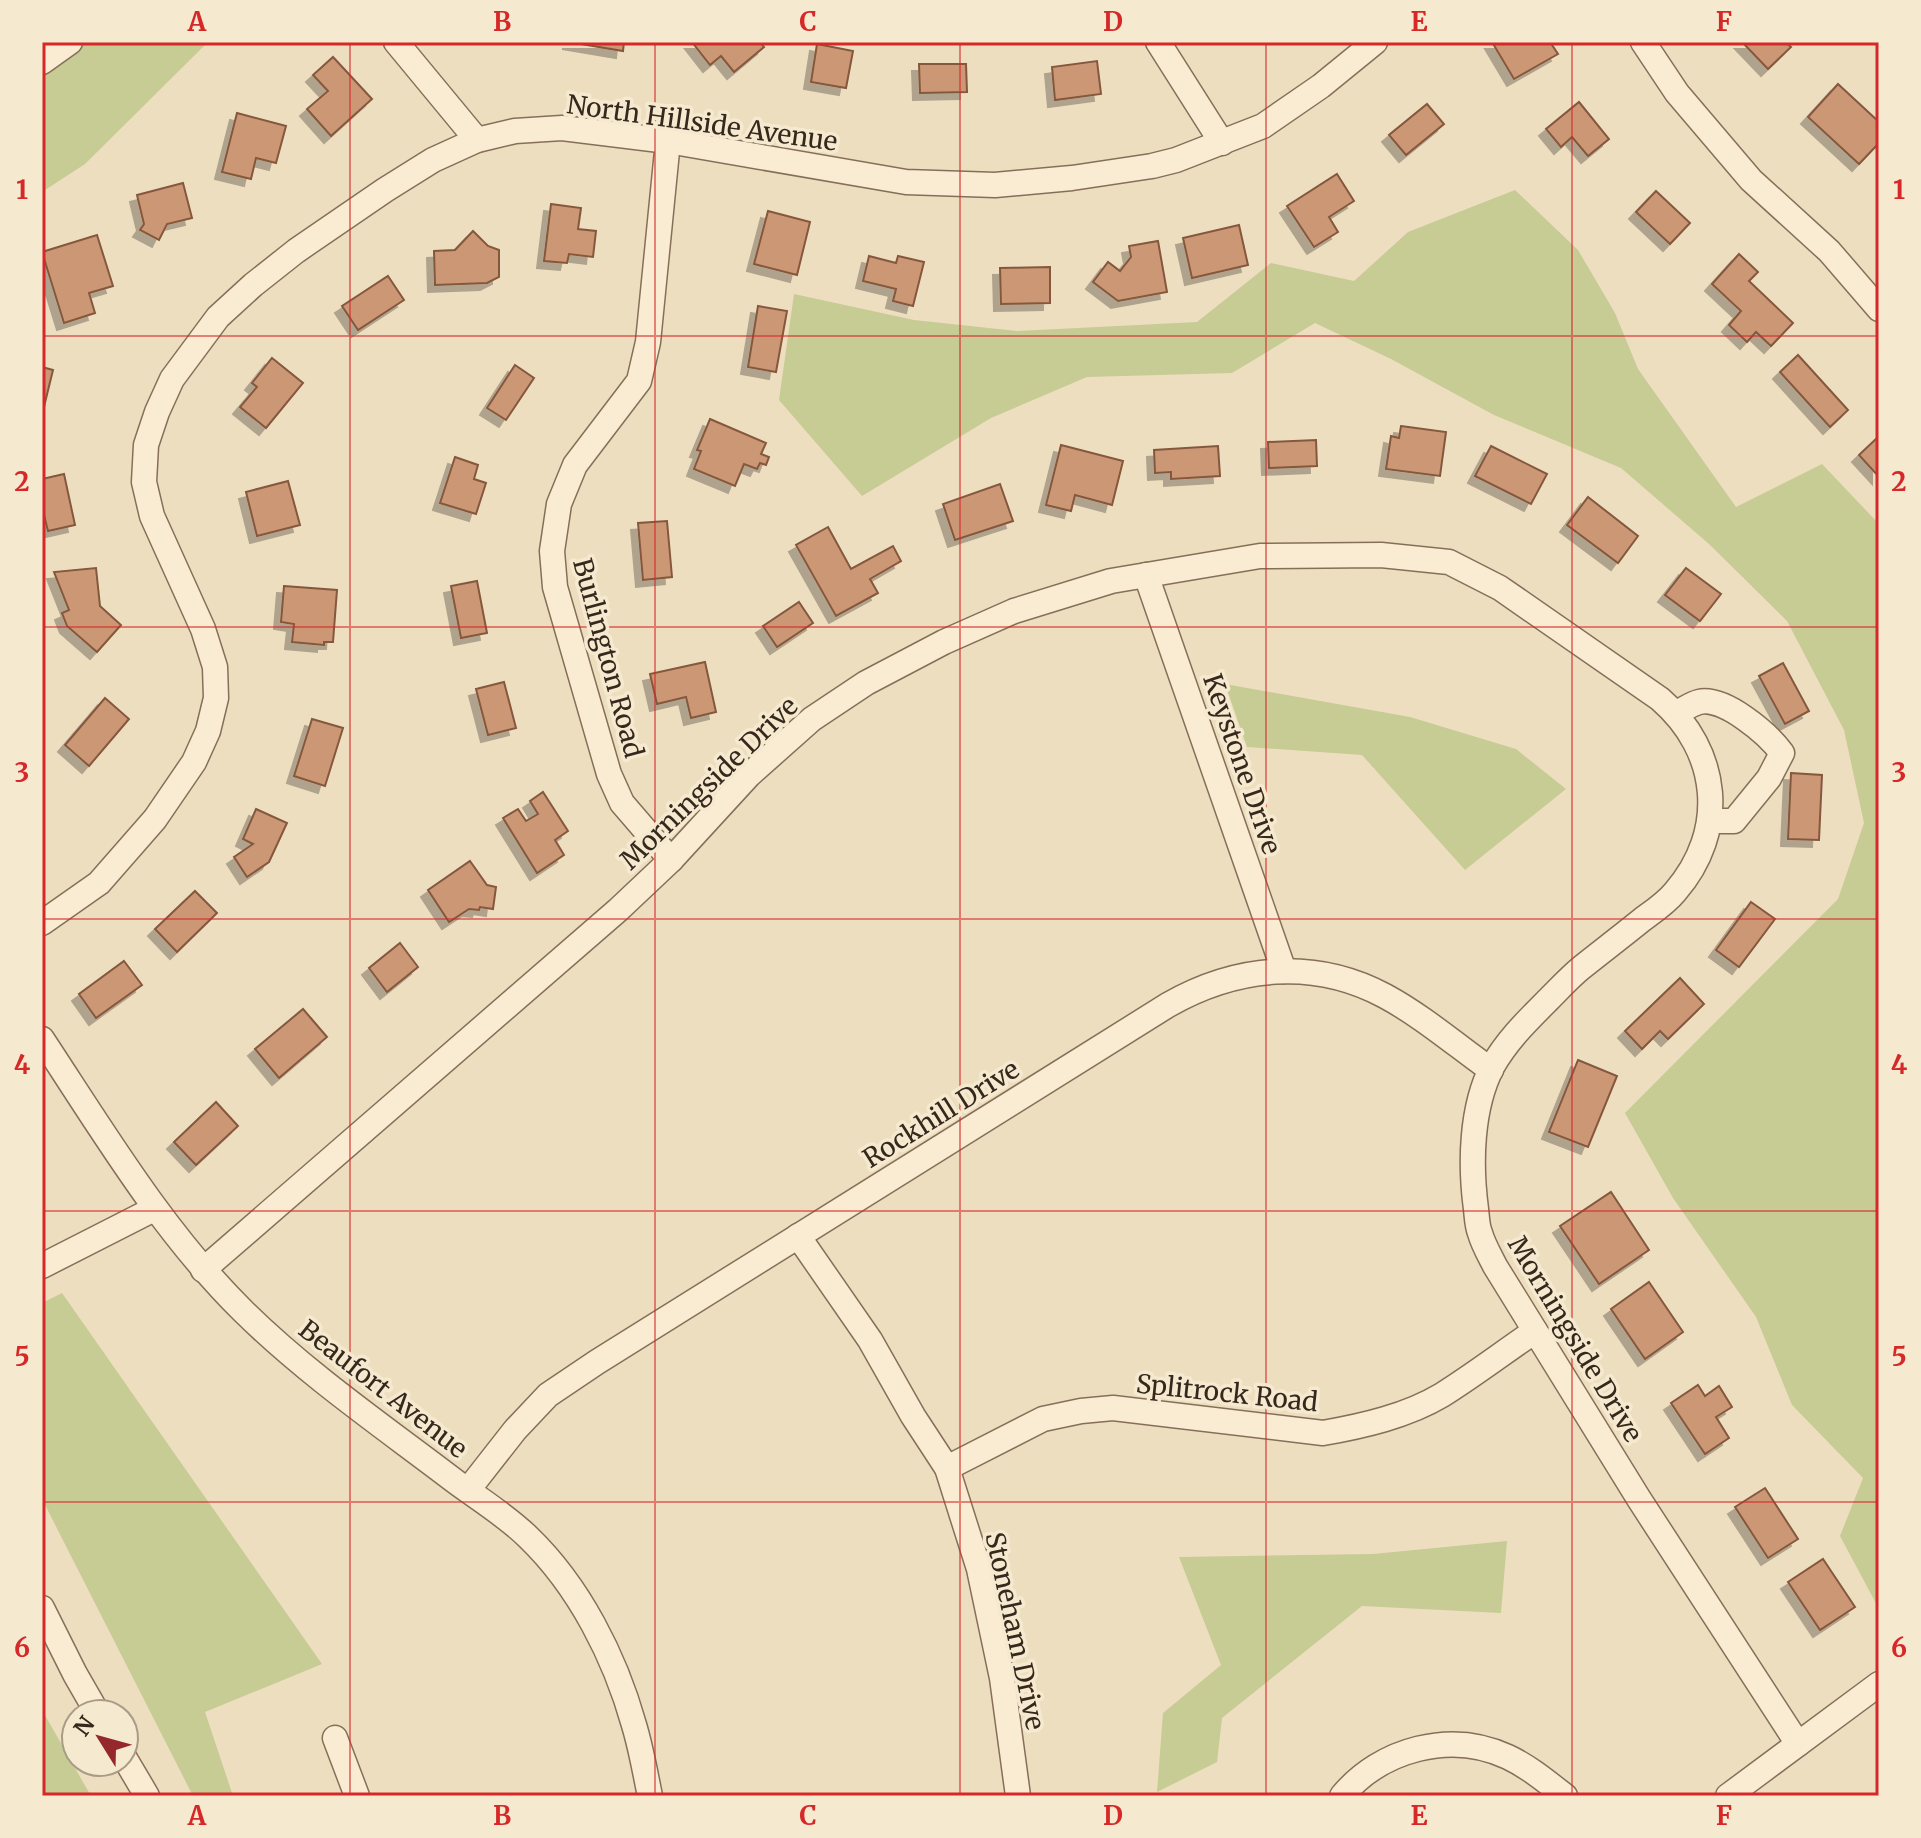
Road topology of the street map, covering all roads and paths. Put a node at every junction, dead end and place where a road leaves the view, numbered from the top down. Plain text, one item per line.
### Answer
1 (70, 42) edge
2 (396, 42) edge
3 (1158, 42) edge
4 (1375, 42) edge
5 (1643, 42) edge
6 (42, 62) edge
7 (477, 140) junction
8 (668, 141) junction
9 (1222, 143) junction
10 (1879, 309) edge
11 (1146, 575) junction
12 (1676, 713) junction
13 (1710, 821) junction
14 (671, 860) junction
15 (42, 923) edge
16 (1284, 971) junction
17 (42, 1039) edge
18 (1491, 1070) junction
19 (154, 1209) junction
20 (798, 1236) junction
21 (42, 1266) edge
22 (203, 1270) junction
23 (1535, 1331) junction
24 (947, 1468) junction
25 (468, 1490) junction
26 (42, 1608) edge
27 (42, 1643) edge
28 (1879, 1684) edge
29 (71, 1698) edge
30 (89, 1698) edge
31 (335, 1738) dead end
32 (1798, 1744) junction
33 (117, 1778) edge
34 (136, 1778) edge
35 (128, 1796) edge
36 (147, 1796) edge
37 (357, 1796) edge
38 (650, 1796) edge
39 (1018, 1796) edge
40 (1342, 1796) edge
41 (1565, 1796) edge
42 (1728, 1796) edge

1 - 6 street
2 - 7 street
3 - 9 street
4 - 9 street, North Hillside Avenue
5 - 10 street
7 - 8 street, North Hillside Avenue
7 - 15 street, North Hillside Avenue
8 - 9 street, North Hillside Avenue
8 - 14 street, Burlington Road
11 - 12 street, Morningside Drive
11 - 14 street, Morningside Drive
11 - 16 street, Keystone Drive
12 - 13 street, Morningside Drive
12 - 13 street
13 - 18 street, Morningside Drive
14 - 22 street, Morningside Drive
16 - 18 street, Rockhill Drive
16 - 20 street, Rockhill Drive
17 - 19 street, Beaufort Avenue
18 - 23 street, Morningside Drive
19 - 21 street
19 - 22 street, Beaufort Avenue
20 - 24 street, Stoneham Drive
20 - 25 street, Rockhill Drive
22 - 25 street, Beaufort Avenue
23 - 24 street, Splitrock Road
23 - 32 street, Morningside Drive
24 - 39 street, Stoneham Drive
25 - 38 street, Beaufort Avenue
26 - 30 street
27 - 29 street
28 - 32 street
31 - 37 street
32 - 42 street
33 - 35 street
34 - 36 street
40 - 41 street

